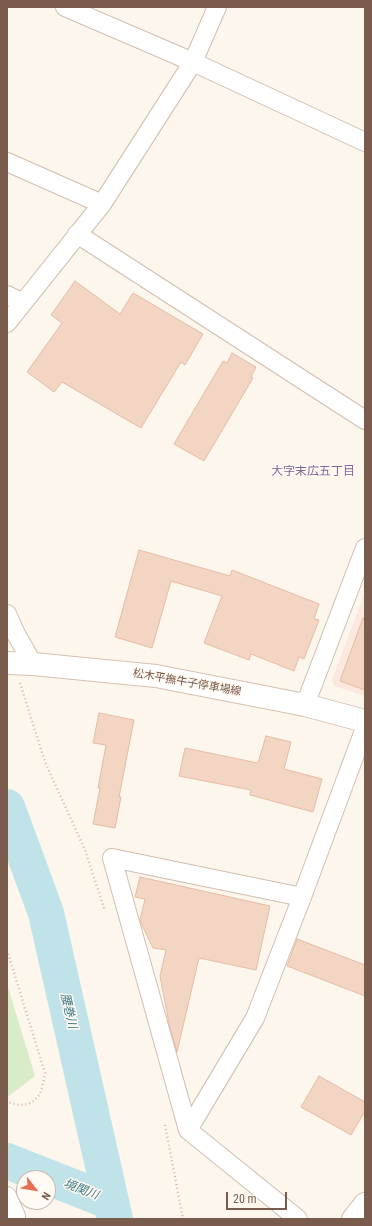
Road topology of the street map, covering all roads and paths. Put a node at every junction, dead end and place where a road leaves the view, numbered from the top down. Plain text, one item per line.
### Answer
1 (65, 7) edge
2 (217, 7) edge
3 (193, 62) junction
4 (365, 142) edge
5 (7, 162) edge
6 (102, 204) junction
7 (78, 234) junction
8 (7, 295) edge
9 (23, 303) junction
10 (7, 324) edge
11 (365, 420) edge
12 (365, 548) edge
13 (7, 614) edge
14 (18, 663) edge
15 (305, 705) junction
16 (365, 721) edge
17 (365, 728) edge
18 (302, 897) junction
19 (107, 916) dead end
20 (7, 950) edge
21 (7, 1102) edge
22 (164, 1122) dead end
23 (188, 1130) junction
24 (7, 1196) edge
25 (365, 1204) edge
26 (15, 1219) edge
27 (183, 1219) edge
28 (298, 1219) edge
29 (353, 1219) edge

1 - 3 street
2 - 3 street
3 - 4 street
3 - 6 street
5 - 6 street
6 - 7 street
7 - 9 street
7 - 11 street
8 - 9 street
9 - 10 street
12 - 15 street
13 - 14 street
14 - 15 main road, 松木平撫牛子停車場線
14 - 19 path
15 - 16 main road, 松木平撫牛子停車場線
17 - 18 street
18 - 23 street
18 - 23 street
20 - 21 path
22 - 27 path
23 - 28 street
24 - 26 street
25 - 29 main road

